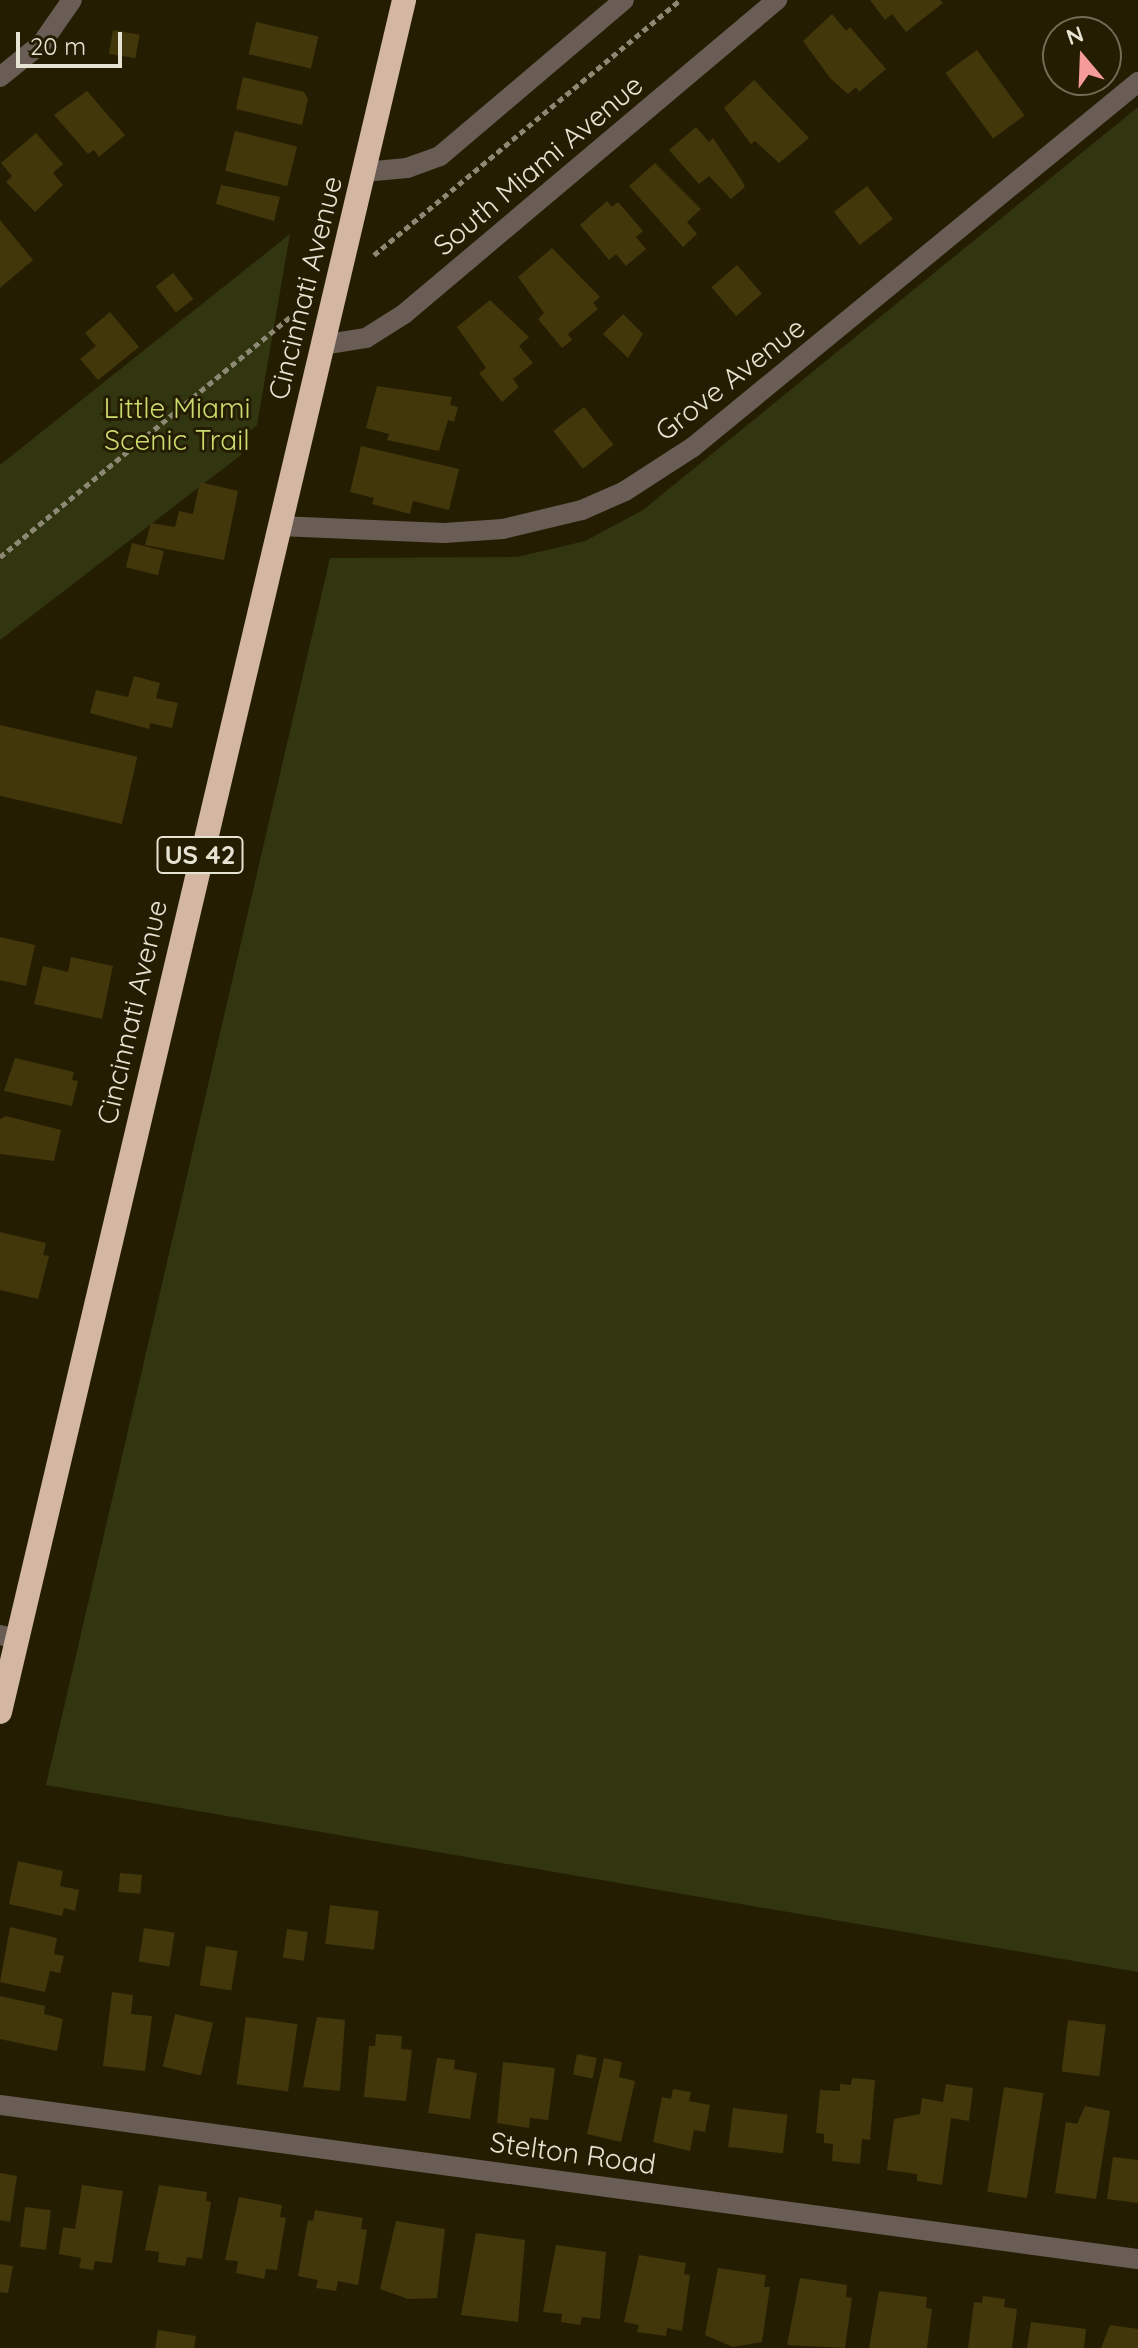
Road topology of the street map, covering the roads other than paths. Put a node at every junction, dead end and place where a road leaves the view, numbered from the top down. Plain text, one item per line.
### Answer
1 (72, 0) edge
2 (404, 0) edge
3 (624, 0) edge
4 (777, 0) edge
5 (0, 77) edge
6 (1138, 82) edge
7 (364, 172) junction
8 (322, 345) junction
9 (279, 526) junction
10 (9, 1637) edge
11 (0, 1712) edge
12 (0, 2105) edge
13 (1138, 2259) edge

1 - 5 street
2 - 7 highway, Cincinnati Avenue / US 42
3 - 7 street
4 - 8 street, South Miami Avenue
6 - 9 street, Grove Avenue
7 - 8 highway, Cincinnati Avenue / US 42
8 - 9 highway, Cincinnati Avenue / US 42
9 - 10 highway, Cincinnati Avenue / US 42
10 - 11 highway, Cincinnati Avenue / US 42
12 - 13 street, Stelton Road

